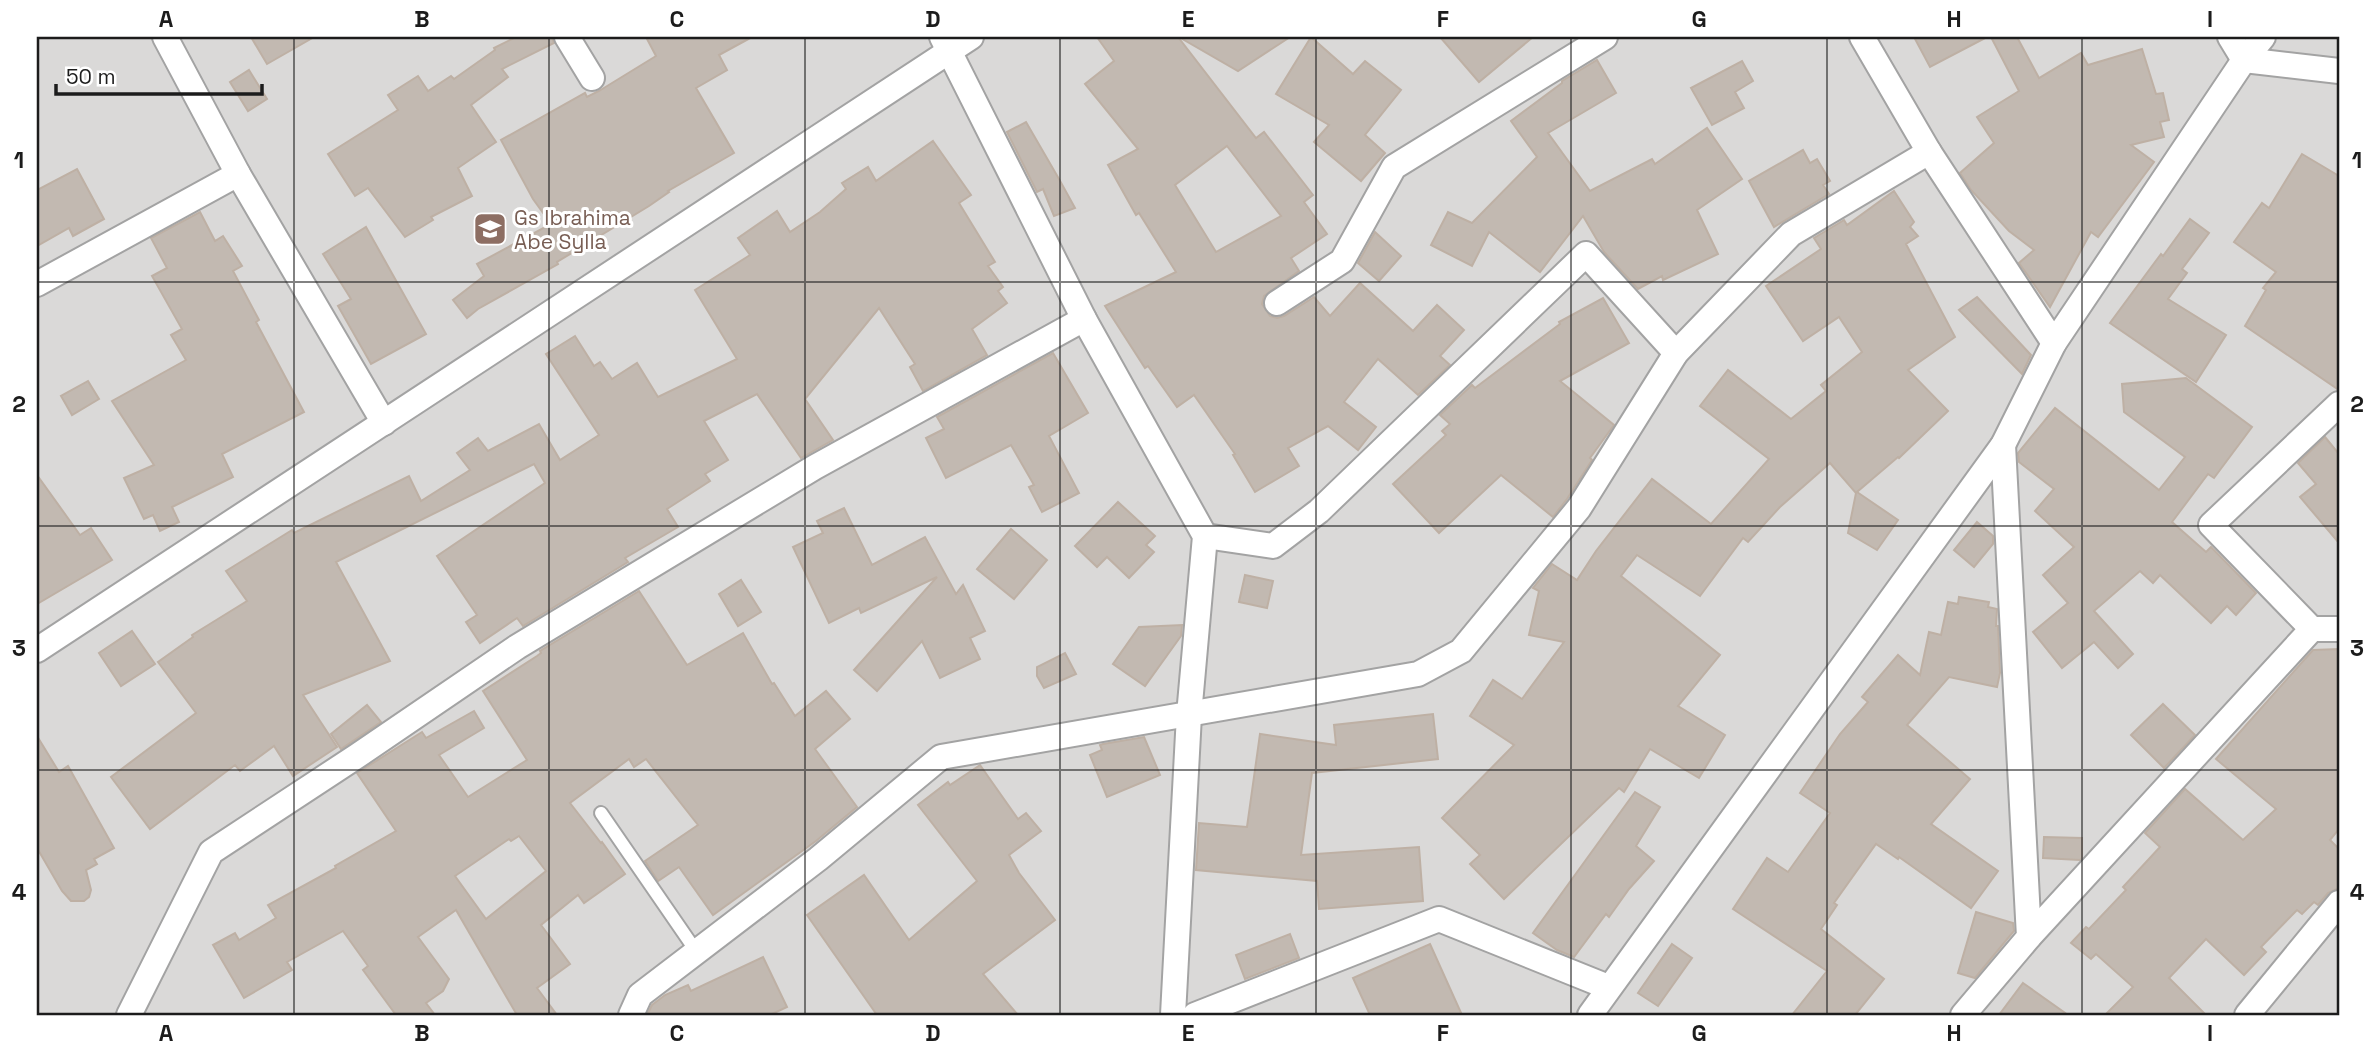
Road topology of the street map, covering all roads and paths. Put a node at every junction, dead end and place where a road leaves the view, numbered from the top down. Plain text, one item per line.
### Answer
1 (165, 37) edge
2 (567, 37) edge
3 (971, 37) edge
4 (1605, 37) edge
5 (1862, 37) edge
6 (2230, 37) edge
7 (2263, 37) edge
8 (945, 43) edge
9 (2244, 60) junction
10 (2339, 71) edge
11 (592, 78) dead end
12 (1929, 152) junction
13 (238, 174) junction
14 (37, 284) edge
15 (1277, 303) dead end
16 (1084, 318) junction
17 (2054, 343) junction
18 (1676, 353) junction
19 (2339, 404) edge
20 (384, 423) junction
21 (2003, 445) junction
22 (1205, 536) junction
23 (2312, 629) junction
24 (2339, 629) edge
25 (37, 650) edge
26 (1189, 715) junction
27 (601, 813) dead end
28 (2339, 903) edge
29 (2029, 937) junction
30 (696, 951) junction
31 (1608, 987) junction
32 (129, 1015) edge
33 (631, 1015) edge
34 (1173, 1015) edge
35 (1195, 1015) edge
36 (1590, 1015) edge
37 (1963, 1015) edge
38 (2247, 1015) edge

1 - 13 street
2 - 11 street
3 - 8 street
4 - 15 street
5 - 12 street
6 - 9 street
7 - 9 street
8 - 16 street
8 - 20 street
9 - 10 street
9 - 17 street
12 - 17 street
12 - 18 street
13 - 14 street
13 - 20 street
16 - 22 street
16 - 32 street
17 - 21 street
18 - 22 street
18 - 26 street
19 - 23 street
20 - 25 street
21 - 29 street
21 - 31 street
22 - 26 street
23 - 24 street
23 - 29 street
26 - 30 street
26 - 34 street
27 - 30 lane
28 - 38 street
29 - 37 street
30 - 33 street
31 - 35 street
31 - 36 street

